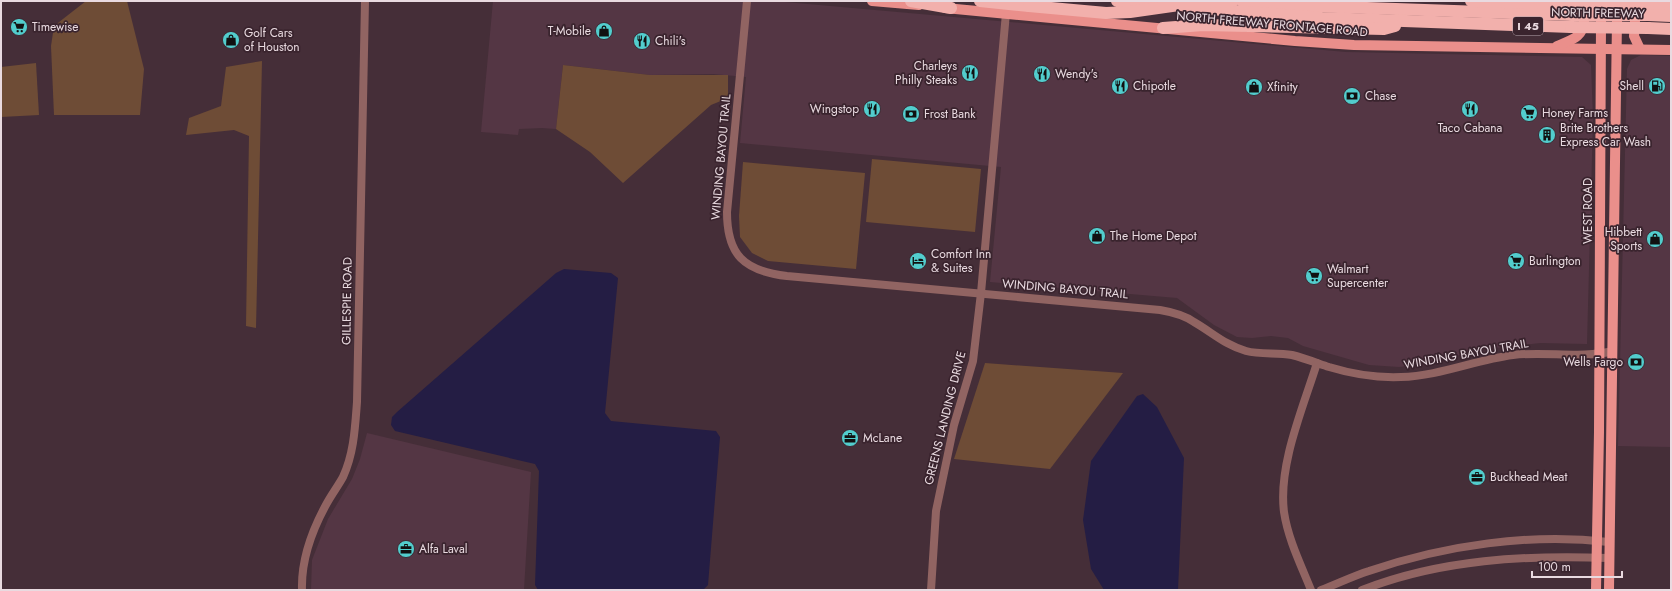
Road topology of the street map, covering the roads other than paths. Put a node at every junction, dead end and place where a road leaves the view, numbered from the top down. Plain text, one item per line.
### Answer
1 (365, 1) edge
2 (747, 1) edge
3 (872, 1) edge
4 (911, 1) edge
5 (980, 1) edge
6 (1117, 1) edge
7 (1233, 1) edge
8 (1242, 1) edge
9 (1471, 1) edge
10 (1584, 1) edge
11 (1602, 1) edge
12 (1618, 1) edge
13 (1637, 1) edge
14 (1671, 6) edge
15 (950, 8) junction
16 (1648, 10) junction
17 (1006, 13) junction
18 (1572, 15) junction
19 (1671, 16) edge
20 (1410, 22) junction
21 (1163, 28) junction
22 (1671, 29) edge
23 (1554, 48) junction
24 (1601, 48) junction
25 (1617, 49) junction
26 (1640, 49) junction
27 (1671, 50) edge
28 (1602, 179) junction
29 (1615, 179) junction
30 (1601, 260) junction
31 (1613, 260) junction
32 (981, 293) junction
33 (1613, 351) junction
34 (1600, 354) junction
35 (1317, 363) junction
36 (1597, 541) junction
37 (1609, 542) junction
38 (1597, 557) junction
39 (1609, 558) junction
40 (1368, 571) junction
41 (1375, 585) junction
42 (302, 590) edge
43 (931, 590) edge
44 (1311, 590) edge
45 (1321, 590) edge
46 (1362, 590) edge
47 (1596, 590) edge
48 (1609, 590) edge

1 - 42 street, GILLESPIE ROAD
2 - 32 street, WINDING BAYOU TRAIL
3 - 15 main road, NORTH FREEWAY FRONTAGE ROAD
4 - 15 highway
5 - 7 highway, bridge
6 - 20 highway, NORTH FREEWAY / I 45
8 - 18 highway, NORTH FREEWAY / I 45
9 - 18 highway, NORTH FREEWAY / I 45
10 - 23 main road
11 - 24 main road, WEST ROAD
12 - 25 main road
13 - 26 main road
14 - 16 highway, NORTH FREEWAY / I 45
15 - 17 main road, NORTH FREEWAY FRONTAGE ROAD
16 - 18 highway, NORTH FREEWAY / I 45, bridge
16 - 19 highway, NORTH FREEWAY / I 45
17 - 21 main road, NORTH FREEWAY FRONTAGE ROAD
17 - 32 street, GREENS LANDING DRIVE
18 - 20 highway, NORTH FREEWAY / I 45
18 - 22 highway, NORTH FREEWAY / I 45, bridge
20 - 21 highway
21 - 23 main road, NORTH FREEWAY FRONTAGE ROAD
23 - 24 main road, NORTH FREEWAY FRONTAGE ROAD
24 - 25 main road, NORTH FREEWAY FRONTAGE ROAD
24 - 28 main road, WEST ROAD
25 - 26 main road, NORTH FREEWAY FRONTAGE ROAD
25 - 29 main road
26 - 27 main road, NORTH FREEWAY FRONTAGE ROAD
28 - 29 main road
28 - 30 main road, WEST ROAD
29 - 31 main road
30 - 31 main road
30 - 34 main road, WEST ROAD
31 - 33 main road
32 - 35 street, WINDING BAYOU TRAIL
32 - 43 street, GREENS LANDING DRIVE
33 - 34 street, WINDING BAYOU TRAIL
33 - 37 main road
34 - 35 street, WINDING BAYOU TRAIL
34 - 36 main road, WEST ROAD
35 - 44 street
36 - 37 street
36 - 38 main road, WEST ROAD
36 - 40 street
37 - 39 main road
38 - 39 street
38 - 41 street
38 - 47 main road, WEST ROAD
39 - 48 main road
40 - 41 street
40 - 45 street
41 - 46 street

